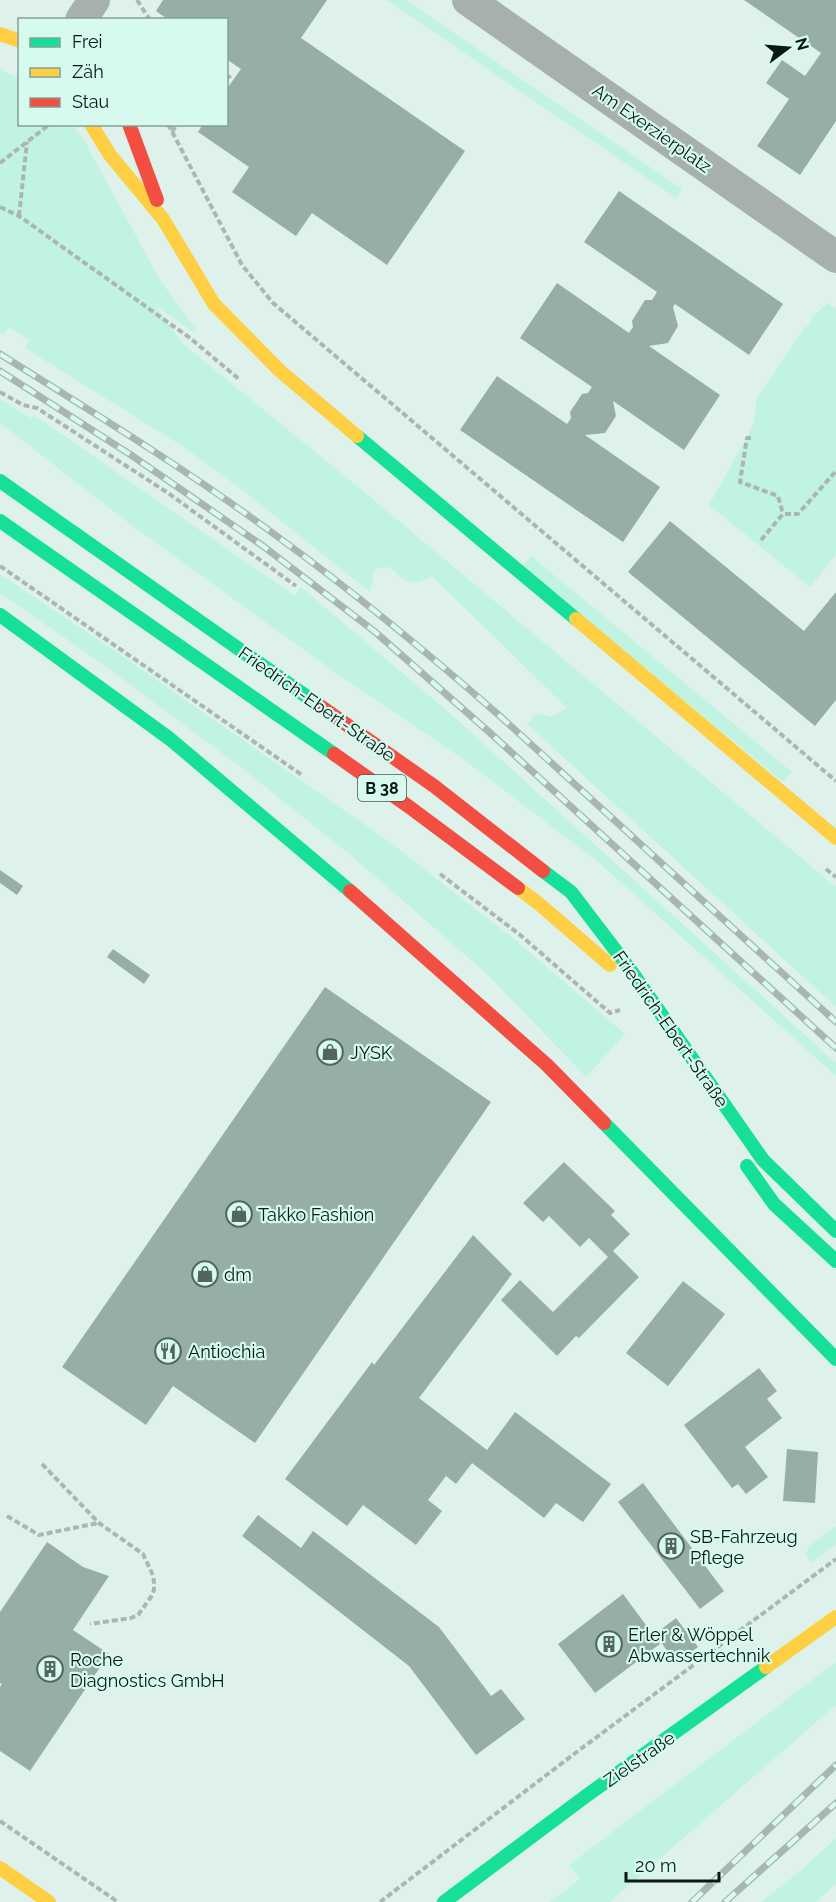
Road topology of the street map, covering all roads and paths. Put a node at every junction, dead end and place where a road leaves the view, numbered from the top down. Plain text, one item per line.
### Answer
1 (94, 0) edge
2 (137, 0) edge
3 (468, 0) edge
4 (82, 18) edge
5 (149, 18) edge
6 (0, 34) edge
7 (18, 40) edge
8 (47, 126) edge
9 (92, 126) edge
10 (130, 126) edge
11 (169, 126) edge
12 (176, 126) edge
13 (172, 132) junction
14 (27, 142) junction
15 (0, 163) edge
16 (19, 216) dead end
17 (163, 219) junction
18 (836, 257) edge
19 (0, 392) edge
20 (751, 438) dead end
21 (836, 471) edge
22 (0, 481) edge
23 (783, 514) junction
24 (0, 521) edge
25 (761, 540) dead end
26 (0, 566) edge
27 (296, 586) dead end
28 (0, 615) edge
29 (302, 775) dead end
30 (836, 781) edge
31 (836, 838) edge
32 (437, 871) dead end
33 (610, 1013) dead end
34 (704, 1100) dead end
35 (739, 1155) dead end
36 (836, 1231) edge
37 (836, 1261) edge
38 (836, 1359) edge
39 (42, 1464) dead end
40 (7, 1516) dead end
41 (99, 1523) junction
42 (836, 1558) edge
43 (836, 1617) edge
44 (90, 1624) dead end
45 (0, 1821) edge
46 (0, 1868) edge
47 (49, 1902) edge
48 (118, 1902) edge
49 (380, 1902) edge
50 (444, 1902) edge

1 - 4 street
2 - 5 path
3 - 18 street, Am Exerzierplatz
6 - 7 street
8 - 14 path
9 - 17 street
10 - 17 street
11 - 13 path
12 - 13 path
13 - 30 path
14 - 15 path
14 - 16 path
17 - 31 street
19 - 27 path
20 - 23 path
21 - 23 path
22 - 36 street, Friedrich-Ebert-Straße / B 38
23 - 25 path
24 - 34 street, Friedrich-Ebert-Straße / B 38
26 - 29 path
28 - 38 street
32 - 33 path
35 - 37 street
39 - 41 path
40 - 41 path
41 - 44 path
42 - 49 path
43 - 50 street, Zielstraße
45 - 48 path
46 - 47 street

